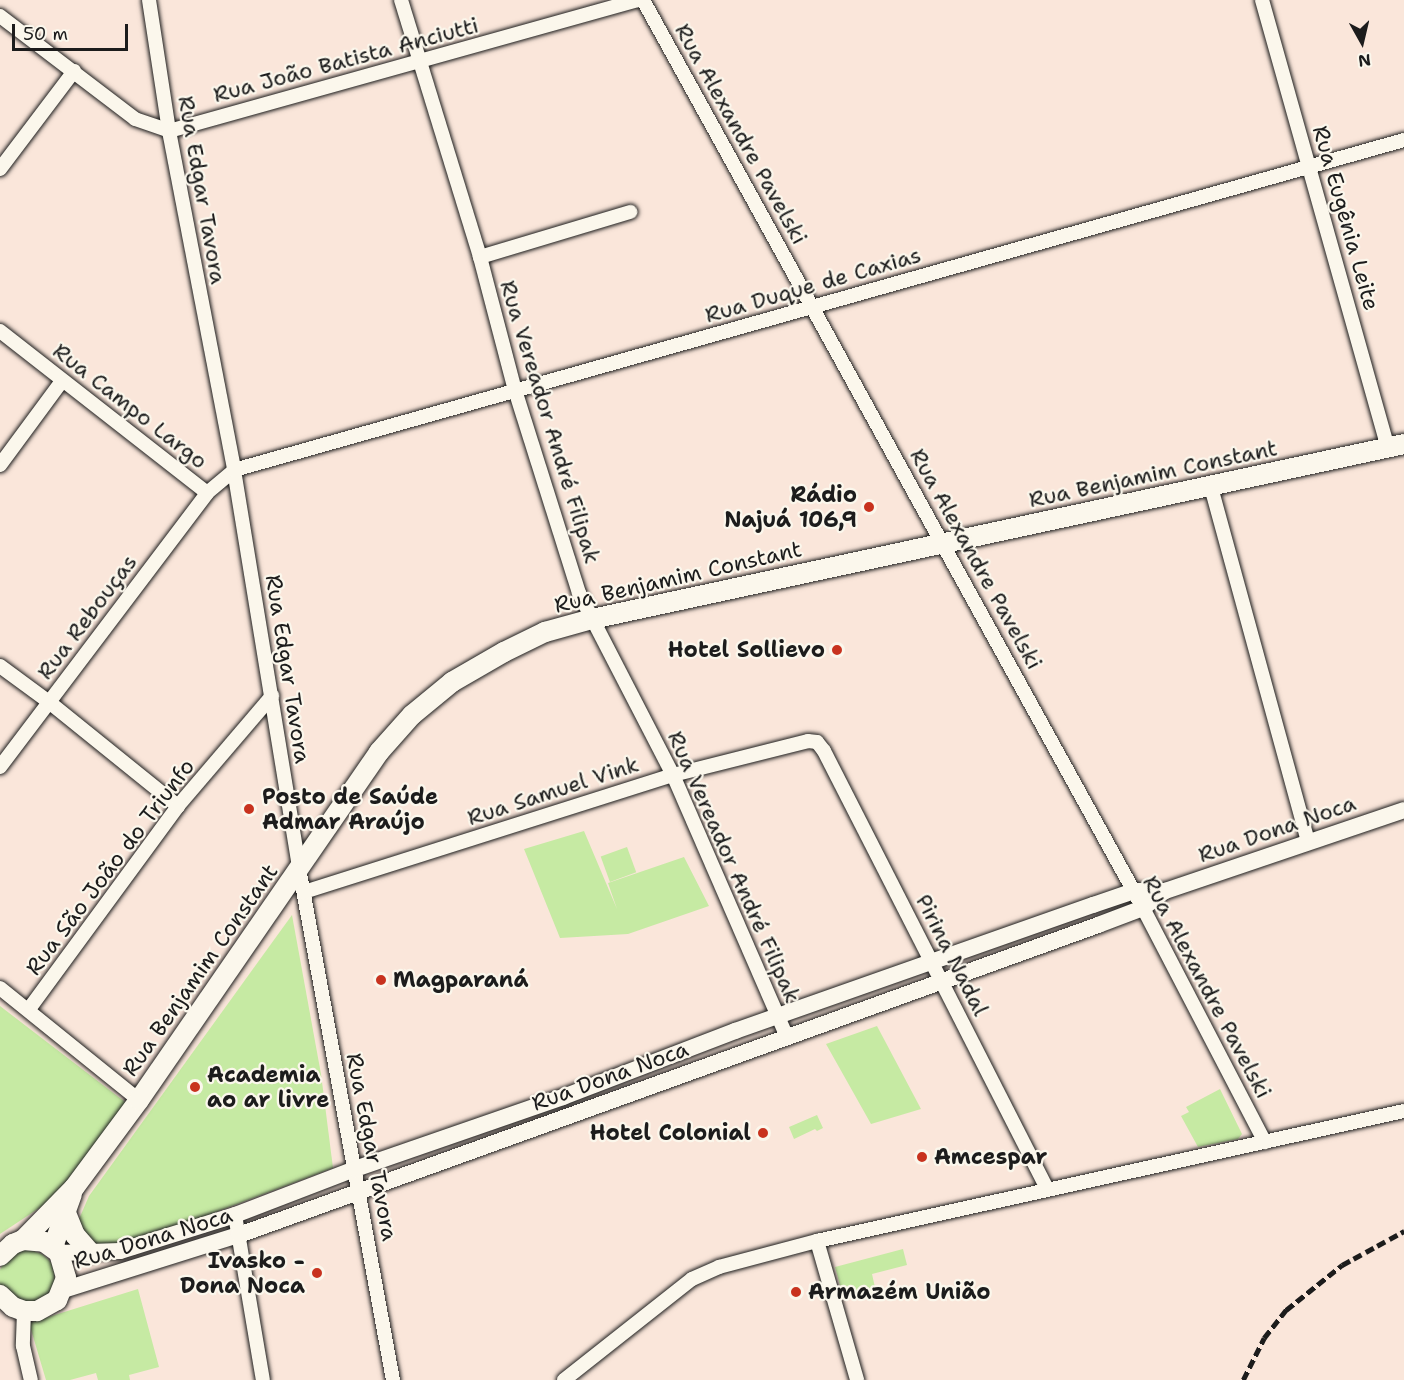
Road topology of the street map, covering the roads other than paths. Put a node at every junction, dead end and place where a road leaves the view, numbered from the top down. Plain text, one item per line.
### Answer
1 (149, 0) edge
2 (401, 0) edge
3 (638, 0) edge
4 (643, 0) edge
5 (1262, 0) edge
6 (0, 16) edge
7 (421, 62) junction
8 (74, 71) junction
9 (169, 130) junction
10 (1404, 140) edge
11 (1310, 165) junction
12 (0, 169) edge
13 (630, 212) dead end
14 (480, 256) junction
15 (812, 307) junction
16 (0, 331) edge
17 (62, 381) junction
18 (515, 390) junction
19 (1396, 446) edge
20 (0, 465) edge
21 (234, 470) junction
22 (1211, 487) junction
23 (207, 493) junction
24 (944, 543) junction
25 (592, 619) junction
26 (0, 666) edge
27 (272, 696) junction
28 (49, 702) junction
29 (817, 742) joint
30 (0, 767) edge
31 (673, 775) junction
32 (178, 806) junction
33 (1404, 810) edge
34 (1308, 842) junction
35 (299, 868) junction
36 (1134, 891) junction
37 (1165, 891) junction
38 (304, 892) junction
39 (1143, 908) junction
40 (933, 963) junction
41 (943, 982) junction
42 (0, 988) edge
43 (29, 1009) junction
44 (779, 1017) junction
45 (787, 1037) junction
46 (563, 1097) junction
47 (139, 1100) junction
48 (1404, 1111) edge
49 (570, 1114) junction
50 (1265, 1142) junction
51 (355, 1169) junction
52 (74, 1188) junction
53 (1047, 1189) junction
54 (360, 1190) junction
55 (66, 1213) junction
56 (235, 1215) junction
57 (239, 1235) junction
58 (22, 1240) junction
59 (817, 1241) junction
60 (56, 1250) junction
61 (2, 1252) edge
62 (90, 1252) junction
63 (63, 1290) junction
64 (9, 1307) edge
65 (31, 1380) edge
66 (263, 1380) edge
67 (393, 1380) edge
68 (564, 1380) edge
69 (857, 1380) edge

1 - 9 street, Rua Edgar Tavora
2 - 7 street, Rua Vereador André Filipak
3 - 7 street, Rua João Batista Anciutti
4 - 15 street, Rua Alexandre Pavelski
5 - 11 street, Rua Eugênia Leite
6 - 8 street
7 - 9 street, Rua João Batista Anciutti
7 - 14 street, Rua Vereador André Filipak
8 - 9 street
8 - 12 street
9 - 21 street, Rua Edgar Tavora
10 - 11 street, Rua Duque de Caxias
11 - 15 street, Rua Duque de Caxias
11 - 19 street, Rua Eugênia Leite
13 - 14 street
14 - 18 street, Rua Vereador André Filipak
15 - 18 street, Rua Duque de Caxias
15 - 24 street, Rua Alexandre Pavelski
16 - 17 street, Rua Campo Largo
17 - 20 street
17 - 23 street, Rua Campo Largo
18 - 21 street, Rua Duque de Caxias
18 - 25 street, Rua Vereador André Filipak
19 - 22 main road, Rua Benjamim Constant
21 - 23 street, Rua Campo Largo
21 - 27 street, Rua Edgar Tavora
22 - 24 main road, Rua Benjamim Constant
22 - 34 street
23 - 28 street, Rua Rebouças
24 - 25 main road, Rua Benjamim Constant
24 - 36 street, Rua Alexandre Pavelski
25 - 31 street, Rua Vereador André Filipak
25 - 35 main road, Rua Benjamim Constant
26 - 28 street
27 - 32 street, Rua São João do Triunfo
27 - 35 street, Rua Edgar Tavora
28 - 30 street, Rua Rebouças
28 - 32 street
29 - 31 street, Rua Samuel Vink
29 - 40 street, Pirina Nadal
31 - 38 street, Rua Samuel Vink
31 - 44 street, Rua Vereador André Filipak
32 - 43 street, Rua São João do Triunfo
33 - 34 street, Rua Dona Noca
34 - 37 street, Rua Dona Noca
35 - 38 street, Rua Edgar Tavora
35 - 47 main road, Rua Benjamim Constant
36 - 37 street, Rua Dona Noca
36 - 39 street, Rua Alexandre Pavelski
36 - 40 street, Rua Dona Noca
37 - 39 street, Rua Dona Noca
38 - 51 street, Rua Edgar Tavora
39 - 41 street, Rua Dona Noca
39 - 50 street, Rua Alexandre Pavelski
40 - 41 street, Pirina Nadal
40 - 44 street, Rua Dona Noca
41 - 45 street, Rua Dona Noca
41 - 53 street, Pirina Nadal
42 - 43 street
43 - 47 street
44 - 45 street, Rua Vereador André Filipak
44 - 46 street, Rua Dona Noca
45 - 49 street, Rua Dona Noca
46 - 49 street
46 - 51 street, Rua Dona Noca
47 - 52 main road, Rua Benjamim Constant
48 - 50 street
49 - 54 street, Rua Dona Noca
50 - 53 street
51 - 54 street, Rua Edgar Tavora
51 - 56 street, Rua Dona Noca
52 - 55 main road, Rua Benjamim Constant
52 - 58 main road, Rua Benjamim Constant
53 - 59 street
54 - 57 street, Rua Dona Noca
54 - 67 street, Rua Edgar Tavora
55 - 60 main road, Rua Benjamim Constant
55 - 62 main road
56 - 57 street
56 - 62 street, Rua Dona Noca
57 - 63 street, Rua Dona Noca
57 - 66 street
58 - 60 main road
58 - 61 main road, Rua Benjamim Constant
59 - 68 street
59 - 69 street
60 - 62 street, Rua Dona Noca
60 - 63 main road
63 - 64 main road
64 - 65 street

